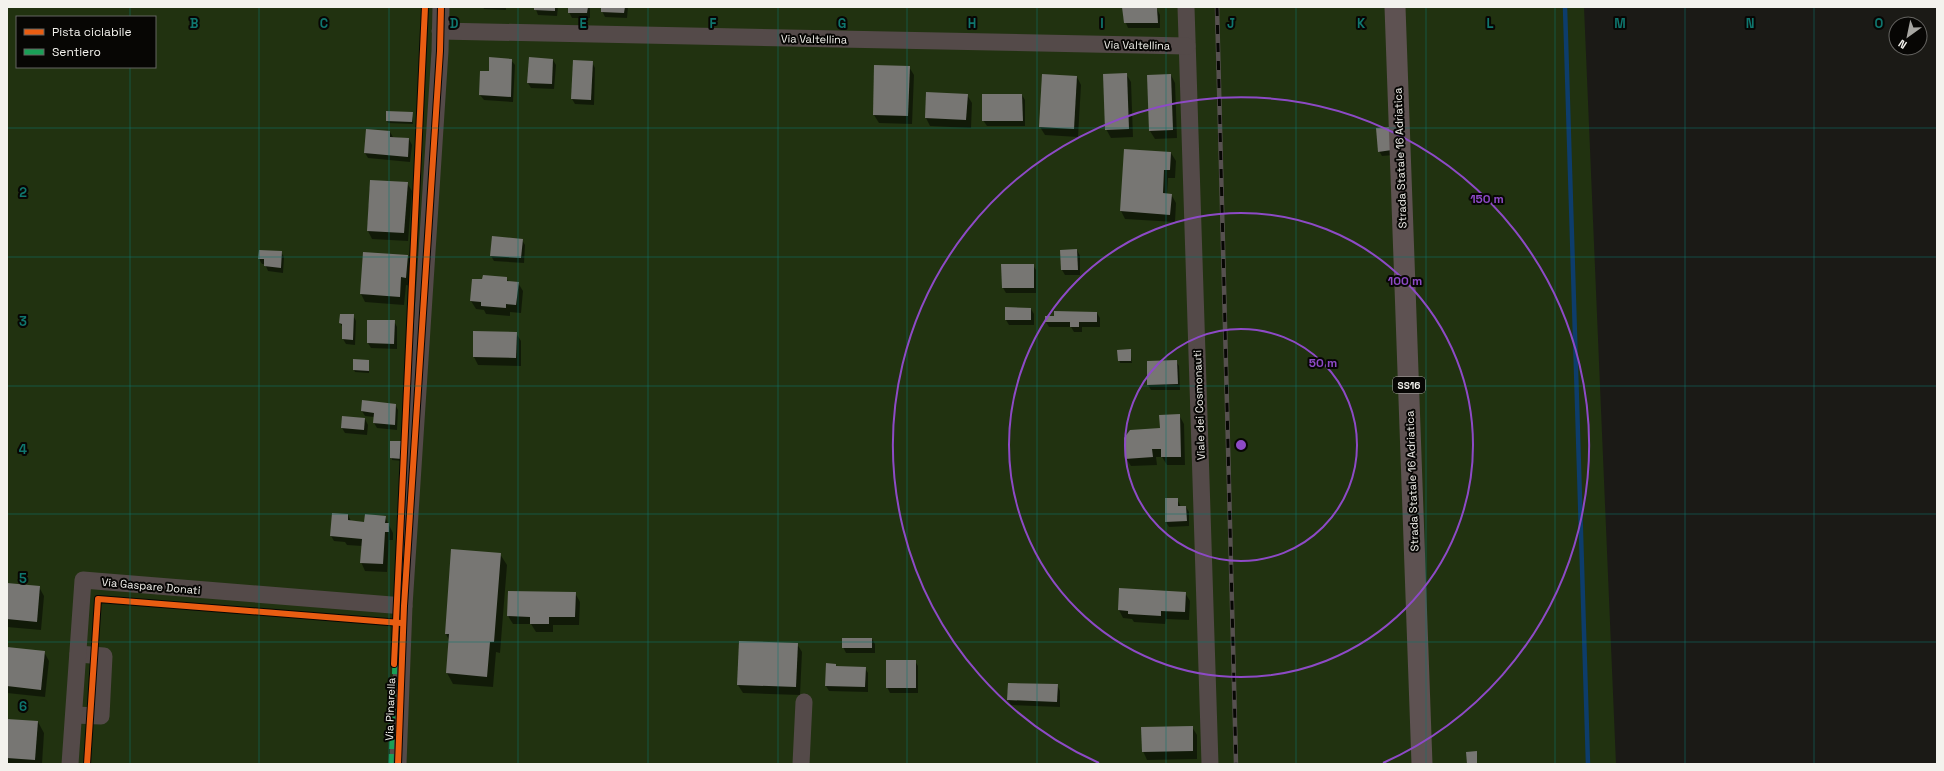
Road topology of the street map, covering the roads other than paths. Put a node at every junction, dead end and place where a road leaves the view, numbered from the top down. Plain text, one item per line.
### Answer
1 (441, 7) edge
2 (1186, 7) edge
3 (1395, 7) edge
4 (440, 31) junction
5 (1187, 46) junction
6 (404, 606) junction
7 (78, 654) junction
8 (804, 702) dead end
9 (74, 715) junction
10 (70, 764) edge
11 (398, 764) edge
12 (801, 764) edge
13 (1210, 764) edge
14 (1422, 764) edge

1 - 4 street, Via Pinarella
2 - 5 street, Viale dei Cosmonauti
3 - 14 main road, Strada Statale 16 Adriatica / SS16
4 - 5 street, Via Valtellina
4 - 6 street, Via Pinarella
5 - 13 street, Viale dei Cosmonauti
6 - 7 street, Via Gaspare Donati
6 - 11 street, Via Pinarella
7 - 9 street, Via Gaspare Donati
7 - 9 street
8 - 12 street
9 - 10 street, Via Gaspare Donati

